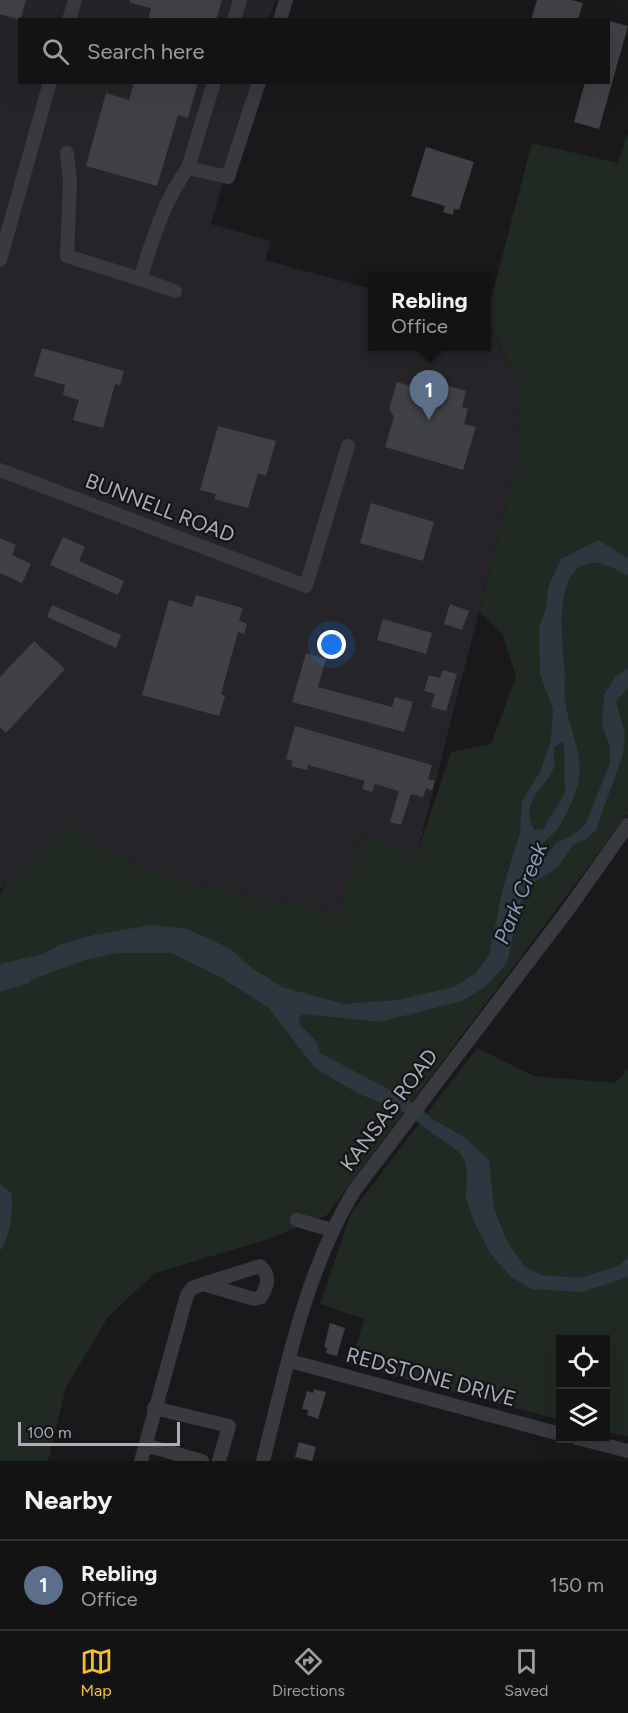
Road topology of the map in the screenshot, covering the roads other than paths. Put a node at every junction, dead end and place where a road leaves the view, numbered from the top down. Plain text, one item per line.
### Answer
1 (75, 0) edge
2 (240, 0) edge
3 (286, 0) edge
4 (70, 18) edge
5 (235, 18) edge
6 (281, 18) edge
7 (49, 84) edge
8 (213, 84) edge
9 (258, 84) edge
10 (67, 153) dead end
11 (188, 168) junction
12 (0, 260) edge
13 (140, 279) junction
14 (175, 291) dead end
15 (348, 446) dead end
16 (0, 470) edge
17 (628, 825) edge
18 (297, 1220) dead end
19 (332, 1230) junction
20 (203, 1284) dead end
21 (290, 1360) junction
22 (154, 1408) junction
23 (556, 1433) edge
24 (597, 1443) edge
25 (145, 1445) junction
26 (628, 1451) edge
27 (141, 1461) edge
28 (202, 1461) edge
29 (219, 1461) edge
30 (263, 1461) edge

1 - 4 street
2 - 5 street
3 - 6 street
7 - 12 street
8 - 11 street
9 - 11 street
10 - 13 street
11 - 13 street
13 - 14 street
15 - 16 street, BUNNELL ROAD
17 - 19 street, KANSAS ROAD
18 - 19 street
19 - 21 street, KANSAS ROAD
20 - 22 street
21 - 23 street, REDSTONE DRIVE
21 - 30 street, KANSAS ROAD
22 - 25 street
22 - 29 street
24 - 26 street
25 - 27 street
25 - 28 street

